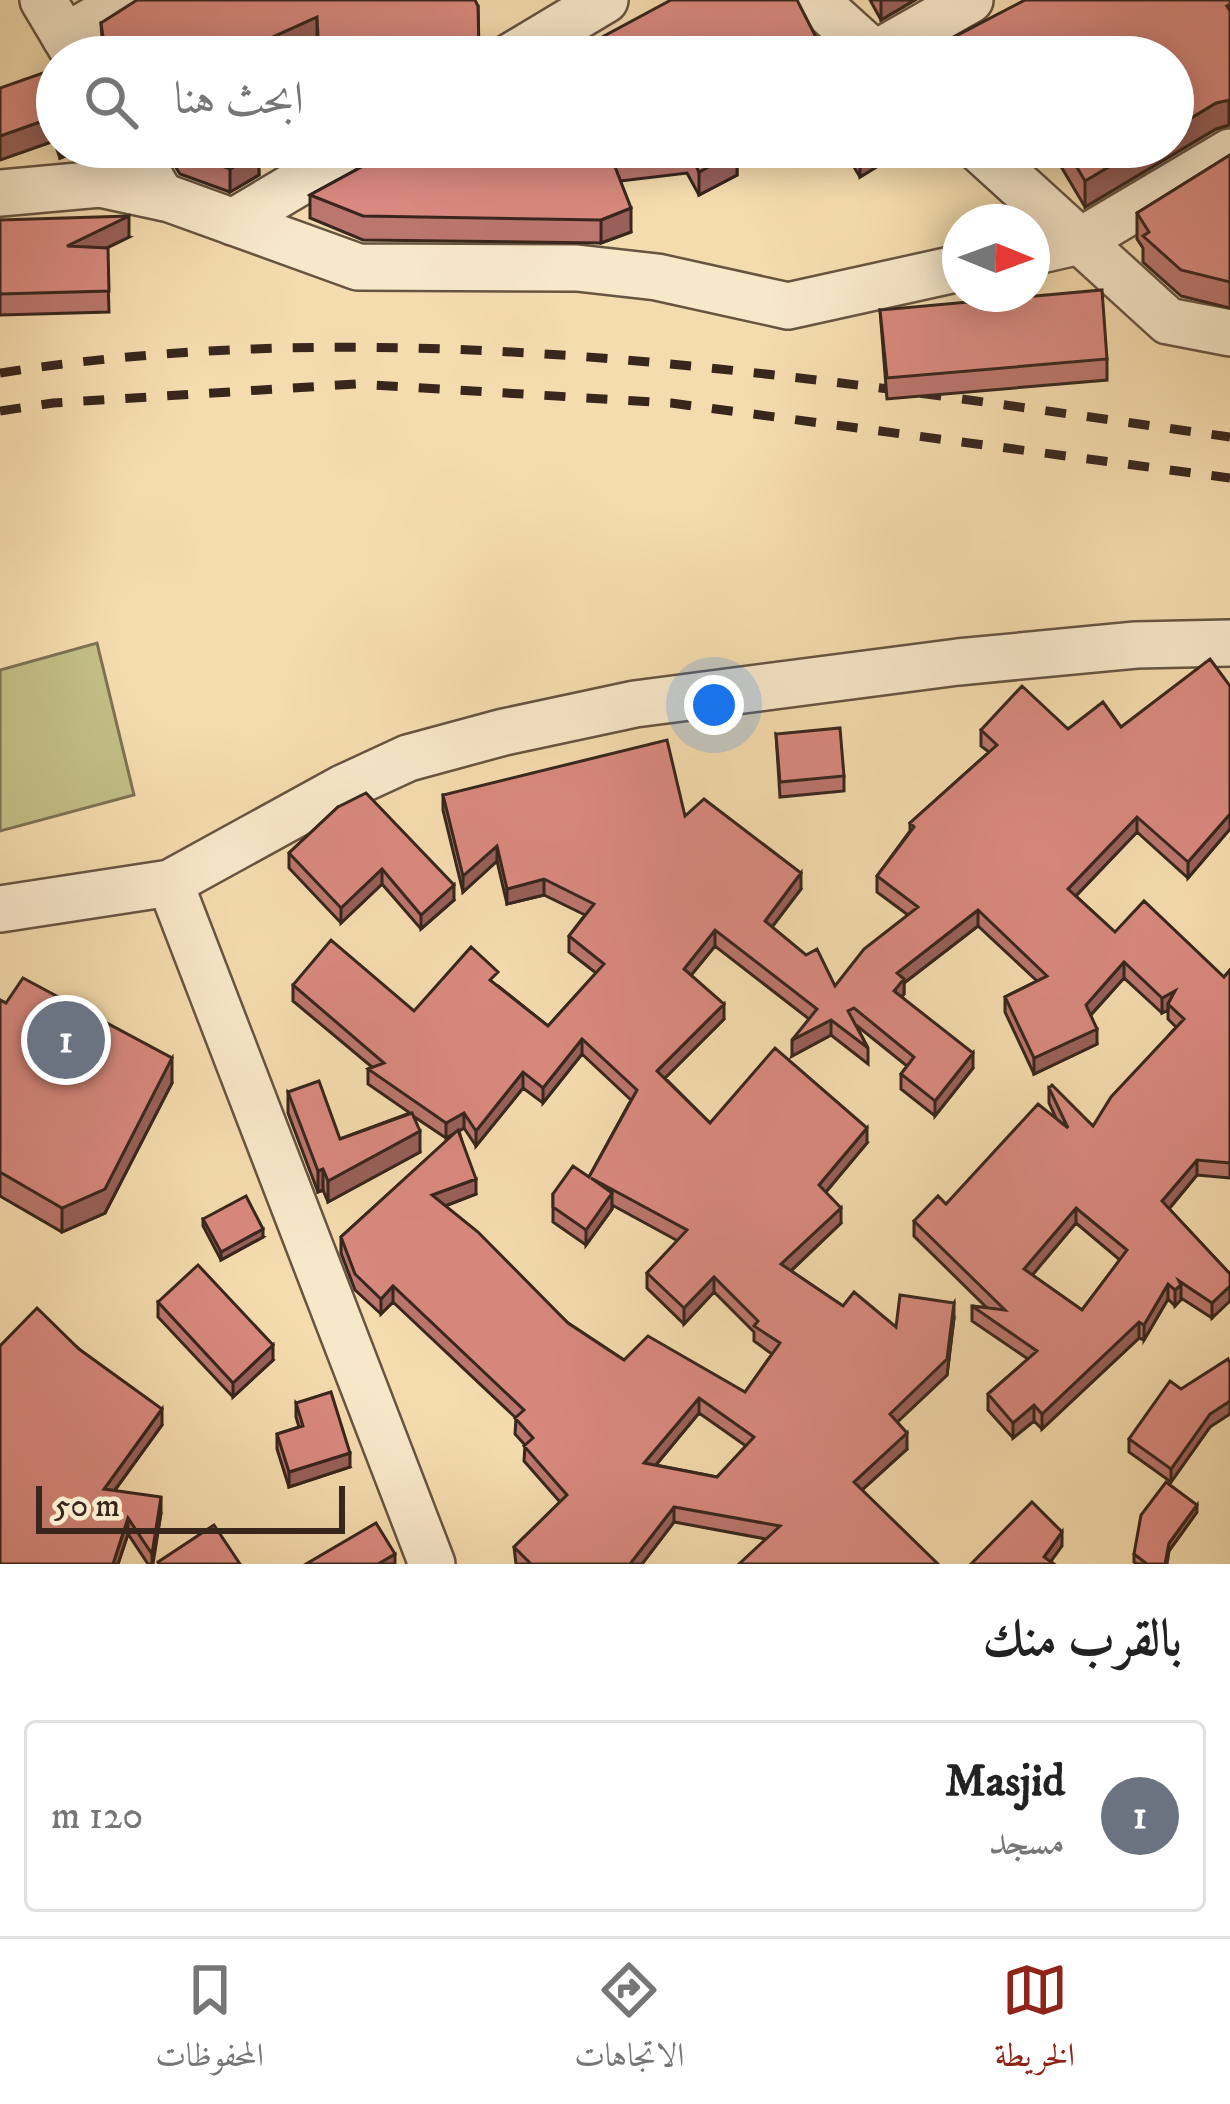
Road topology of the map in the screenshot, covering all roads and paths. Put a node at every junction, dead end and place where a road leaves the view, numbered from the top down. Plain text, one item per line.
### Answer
1 (128, 0) edge
2 (605, 0) edge
3 (815, 0) edge
4 (970, 0) edge
5 (62, 32) edge
6 (545, 36) edge
7 (854, 36) edge
8 (910, 36) edge
9 (1230, 152) edge
10 (145, 168) edge
11 (324, 168) edge
12 (999, 168) edge
13 (0, 193) edge
14 (163, 197) junction
15 (232, 223) junction
16 (1080, 241) junction
17 (1050, 248) edge
18 (942, 272) edge
19 (1230, 333) edge
20 (1230, 644) edge
21 (170, 883) junction
22 (0, 909) edge
23 (432, 1564) edge

1 - 5 street
2 - 6 street
3 - 7 street
4 - 8 street
9 - 16 street
10 - 14 street
11 - 15 street
12 - 16 street
13 - 14 street
14 - 15 street
15 - 18 street
16 - 17 street
16 - 19 street
20 - 21 street
21 - 22 street
21 - 23 street

